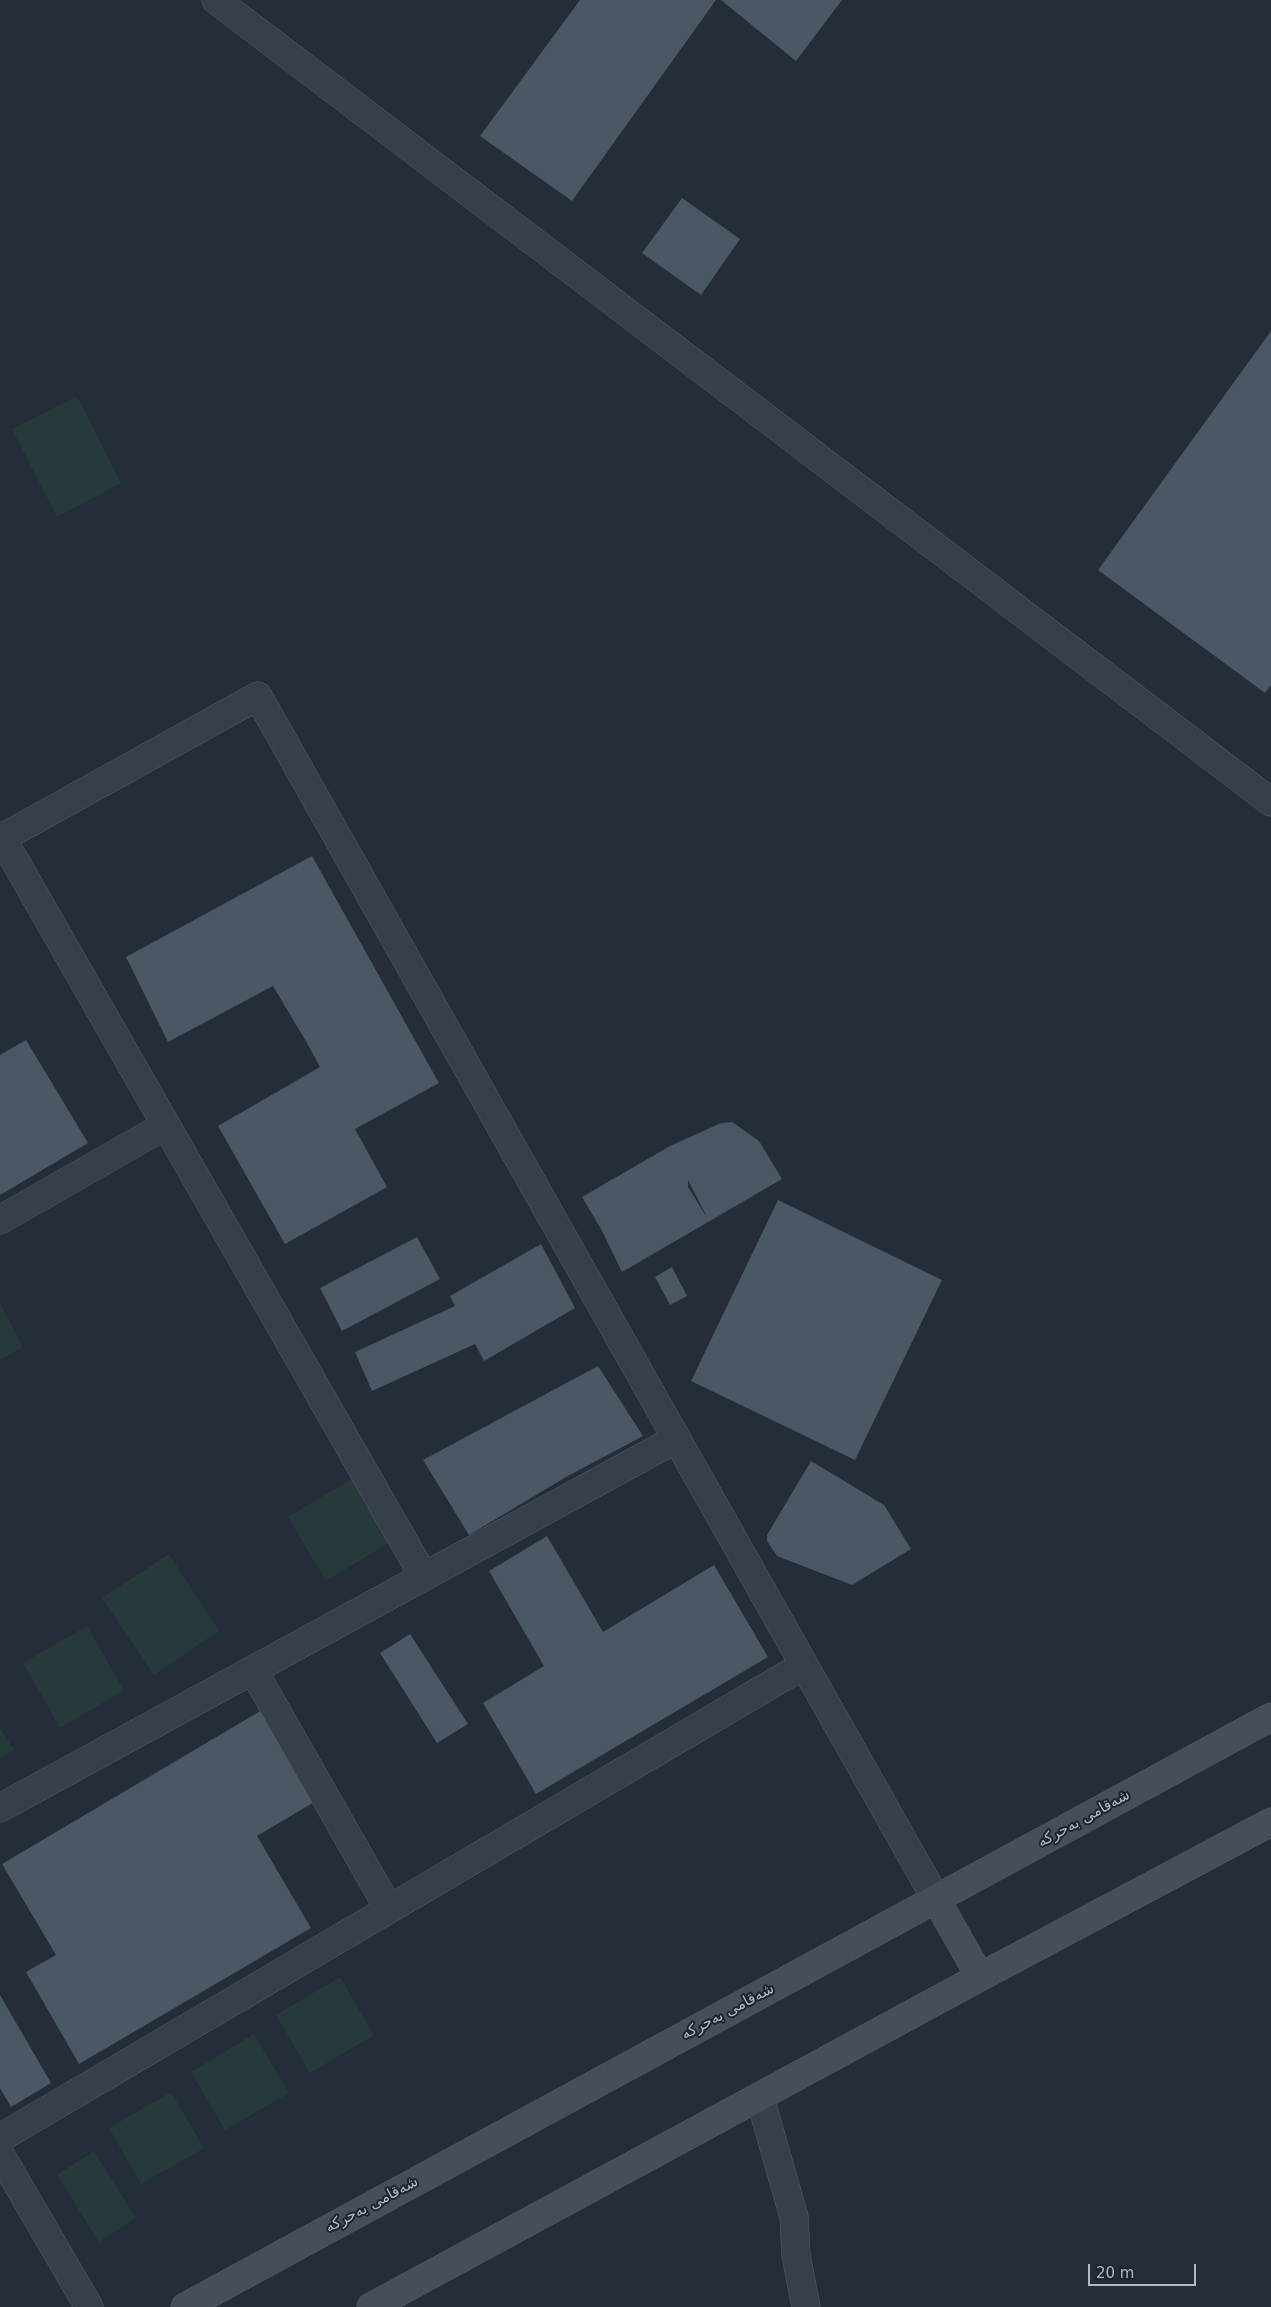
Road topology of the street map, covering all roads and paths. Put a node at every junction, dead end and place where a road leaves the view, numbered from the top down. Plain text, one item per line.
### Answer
1 (216, 0) edge
2 (1271, 802) edge
3 (1, 838) edge
4 (166, 1125) junction
5 (0, 1220) edge
6 (676, 1439) junction
7 (424, 1577) junction
8 (804, 1664) junction
9 (253, 1670) junction
10 (1271, 1717) edge
11 (0, 1808) edge
12 (1271, 1822) edge
13 (936, 1899) junction
14 (389, 1909) junction
15 (980, 1977) junction
16 (760, 2098) junction
17 (0, 2138) edge
18 (0, 2154) edge
19 (89, 2307) edge
20 (185, 2307) edge
21 (371, 2307) edge
22 (806, 2307) edge

1 - 2 street
3 - 4 street
3 - 6 street
4 - 5 street
4 - 7 street
6 - 7 street
6 - 8 street
7 - 9 street
8 - 13 street
8 - 14 street
9 - 11 street
9 - 14 street
10 - 13 main road, شەقامی بەحرکە
12 - 15 main road
13 - 15 main road
13 - 20 main road, شەقامی بەحرکە
14 - 17 street
15 - 16 main road
16 - 21 main road
16 - 22 street
18 - 19 street

